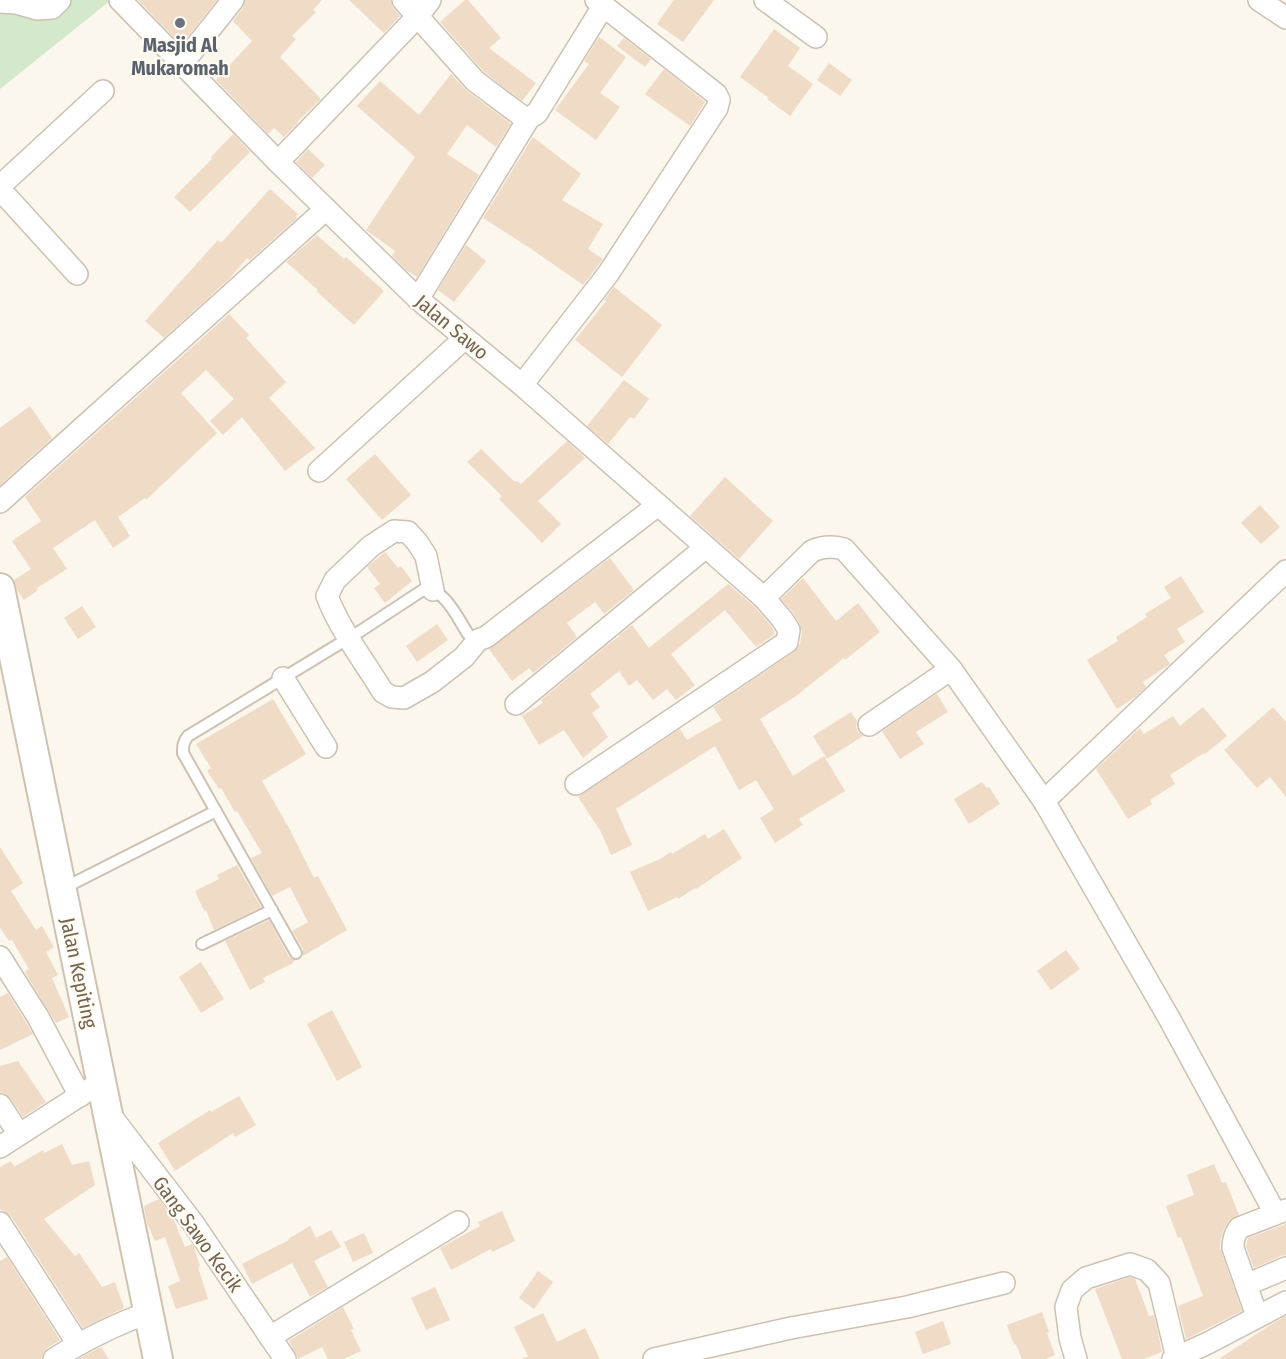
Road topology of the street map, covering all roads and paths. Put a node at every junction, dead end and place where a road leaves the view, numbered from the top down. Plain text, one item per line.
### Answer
1 (60, 0) edge
2 (120, 0) edge
3 (233, 0) edge
4 (403, 0) edge
5 (765, 0) edge
6 (1259, 0) edge
7 (0, 2) edge
8 (600, 3) edge
9 (424, 8) edge
10 (1286, 18) edge
11 (816, 38) dead end
12 (182, 64) junction
13 (103, 90) dead end
14 (529, 118) junction
15 (278, 162) junction
16 (0, 186) edge
17 (0, 193) edge
18 (326, 209) junction
19 (77, 274) dead end
20 (418, 299) junction
21 (465, 338) junction
22 (522, 385) junction
23 (319, 471) dead end
24 (0, 502) edge
25 (658, 505) junction
26 (706, 547) junction
27 (1286, 571) edge
28 (0, 588) edge
29 (433, 590) junction
30 (764, 598) junction
31 (4, 630) edge
32 (349, 638) junction
33 (477, 640) junction
34 (951, 669) junction
35 (283, 678) junction
36 (516, 704) dead end
37 (869, 724) dead end
38 (326, 747) dead end
39 (576, 784) dead end
40 (1044, 801) junction
41 (216, 811) junction
42 (62, 889) junction
43 (272, 910) junction
44 (202, 944) dead end
45 (296, 953) dead end
46 (0, 957) edge
47 (91, 1089) junction
48 (0, 1105) edge
49 (107, 1111) junction
50 (19, 1134) junction
51 (0, 1146) edge
52 (1281, 1211) edge
53 (458, 1222) dead end
54 (0, 1223) edge
55 (1286, 1268) edge
56 (1004, 1283) dead end
57 (1246, 1285) junction
58 (1286, 1302) edge
59 (148, 1313) junction
60 (1257, 1316) junction
61 (270, 1337) junction
62 (78, 1344) junction
63 (1175, 1358) edge
64 (54, 1359) edge
65 (158, 1359) edge
66 (285, 1359) edge
67 (654, 1359) edge
68 (1076, 1359) edge

1 - 7 street
2 - 12 street, Jalan Sawo
3 - 12 street
4 - 9 street
5 - 11 street
6 - 10 street
8 - 14 street
8 - 22 street
9 - 14 street
9 - 15 street
12 - 15 street, Jalan Sawo
13 - 16 street
14 - 20 street
15 - 18 street, Jalan Sawo
17 - 19 street
18 - 20 street, Jalan Sawo
18 - 24 street
20 - 21 street, Jalan Sawo
21 - 22 street, Jalan Sawo
21 - 23 street
22 - 25 street, Jalan Sawo
25 - 26 street, Jalan Sawo
25 - 33 street
26 - 30 street, Jalan Sawo
26 - 36 street
27 - 40 street
28 - 31 main road, Jalan Kepiting
29 - 32 lane
29 - 32 street
29 - 33 lane
30 - 34 street
30 - 39 street, Jalan Sawo
31 - 42 main road, Jalan Kepiting
32 - 33 street
32 - 35 lane
34 - 37 street
34 - 40 street
35 - 38 street
35 - 41 lane
40 - 52 street
41 - 42 lane
41 - 43 lane
42 - 47 main road, Jalan Kepiting
43 - 44 lane
43 - 45 lane
46 - 47 street
47 - 49 main road, Jalan Kepiting
47 - 50 street
48 - 50 street
49 - 59 main road, Jalan Kepiting
49 - 61 street, Gang Sawo Kecik
50 - 51 street
52 - 57 street
53 - 61 street
54 - 62 street
55 - 57 street
56 - 67 street
57 - 60 street
58 - 60 street
59 - 62 street
59 - 65 main road, Jalan Kepiting
60 - 63 street
61 - 66 street, Gang Sawo Kecik
62 - 64 street
63 - 68 street

